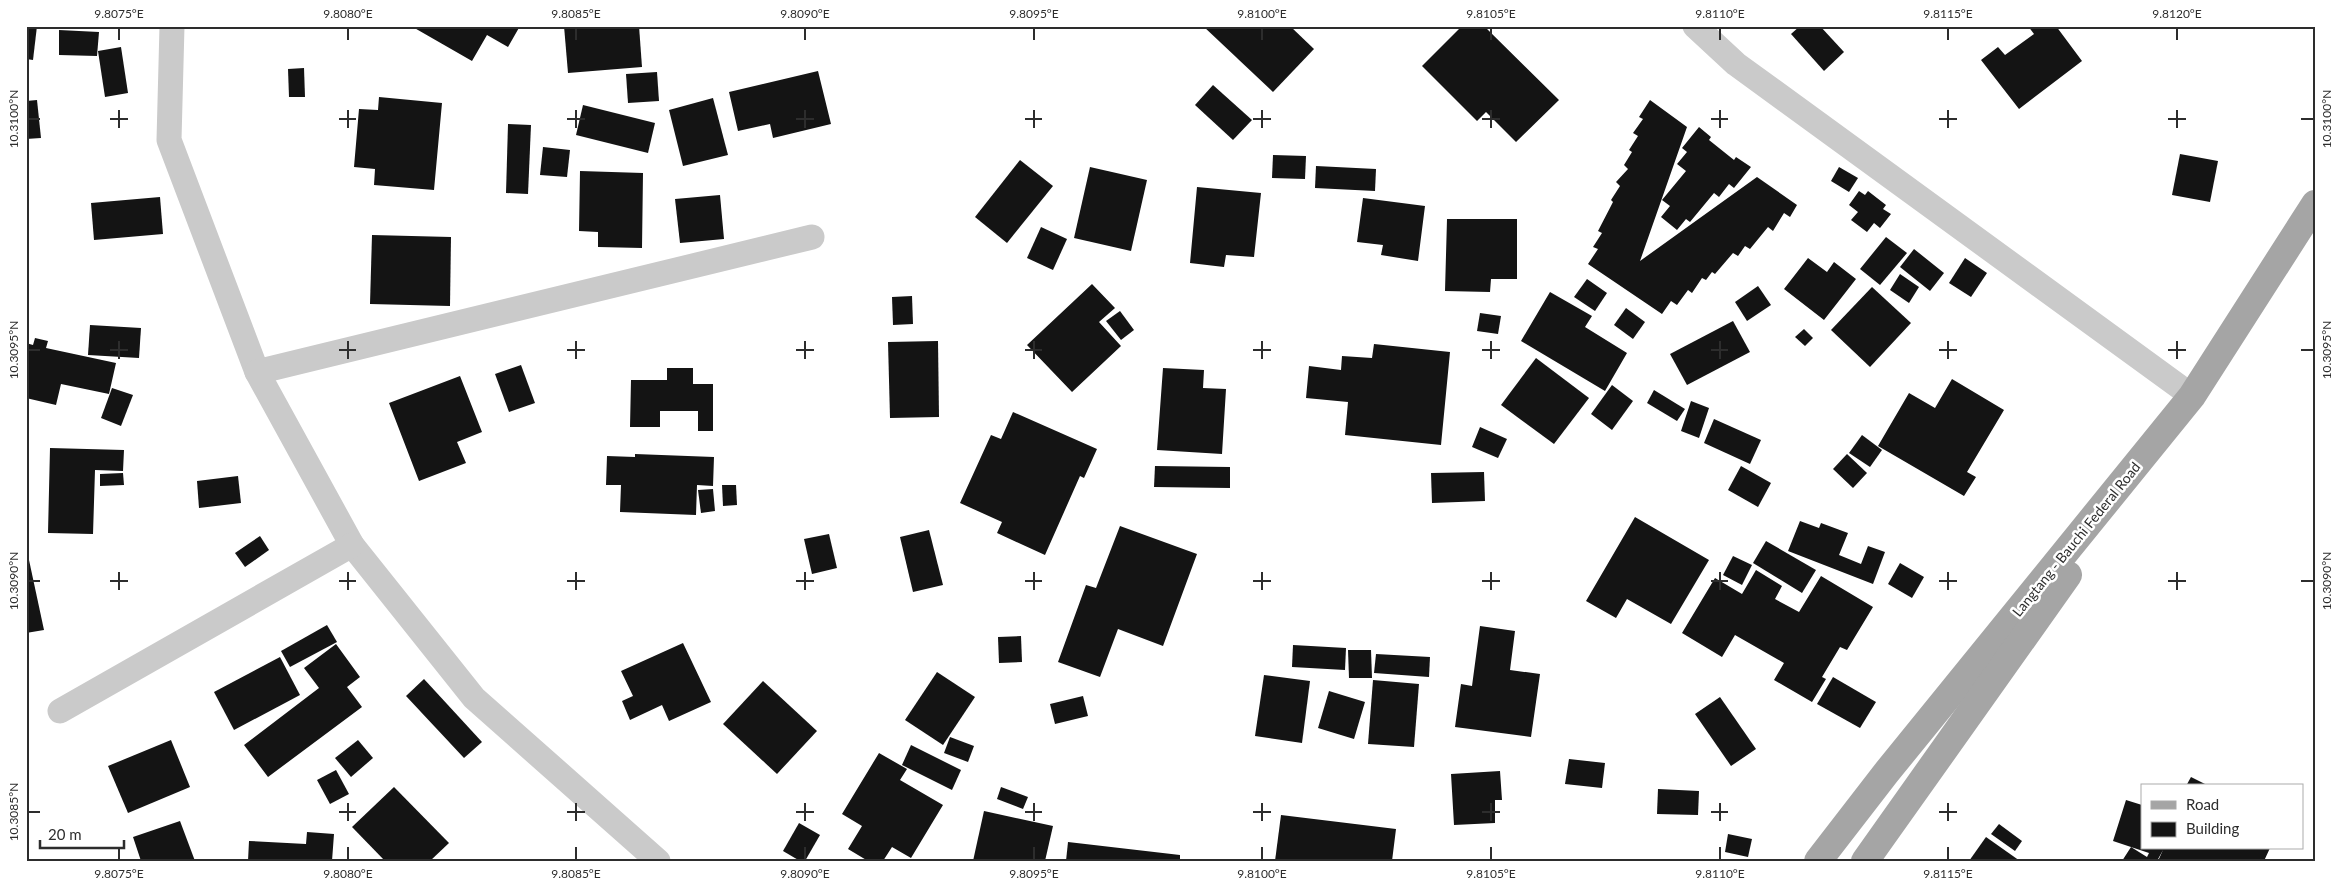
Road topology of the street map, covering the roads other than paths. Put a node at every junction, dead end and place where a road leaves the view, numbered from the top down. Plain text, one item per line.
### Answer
1 (172, 26) edge
2 (1695, 26) edge
3 (2315, 204) edge
4 (2315, 229) edge
5 (812, 237) dead end
6 (257, 372) junction
7 (2192, 396) junction
8 (352, 545) junction
9 (60, 711) dead end
10 (658, 861) edge
11 (1818, 861) edge
12 (1865, 861) edge

1 - 6 street
2 - 7 street
3 - 7 main road, Langtang - Bauchi Federal Road
4 - 12 main road, Langtang - Bauchi Federal Road
5 - 6 street
6 - 8 street
7 - 11 main road, Langtang - Bauchi Federal Road
8 - 9 street
8 - 10 street

